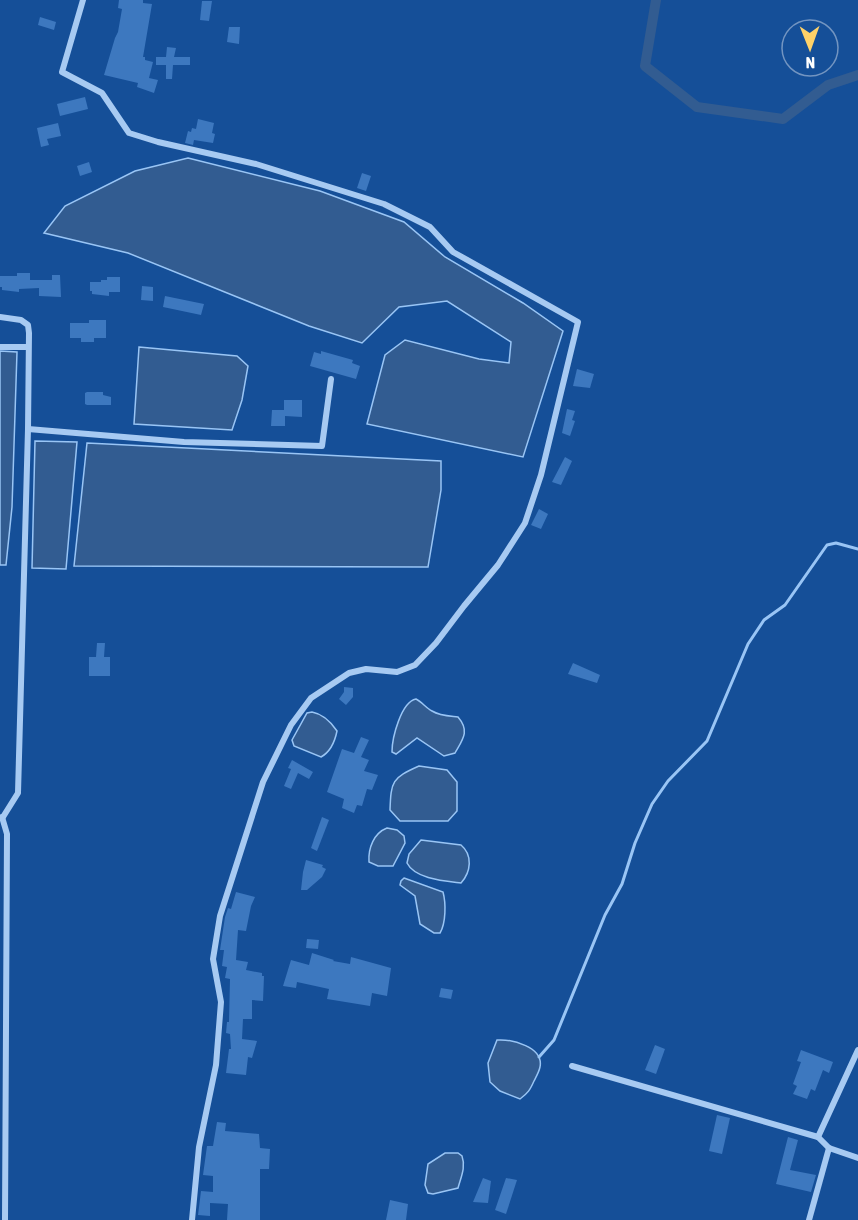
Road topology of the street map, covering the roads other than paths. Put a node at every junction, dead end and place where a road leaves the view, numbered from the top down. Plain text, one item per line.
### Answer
1 (83, 0) edge
2 (0, 318) edge
3 (0, 347) edge
4 (28, 347) junction
5 (331, 379) dead end
6 (28, 429) junction
7 (1, 817) edge
8 (858, 1050) edge
9 (572, 1066) dead end
10 (818, 1137) junction
11 (829, 1148) junction
12 (858, 1158) edge
13 (5, 1220) edge
14 (192, 1220) edge
15 (809, 1220) edge

1 - 14 street
2 - 4 street
3 - 4 street
4 - 6 street
5 - 6 street
6 - 7 street
7 - 13 street
8 - 10 street
9 - 10 street
10 - 11 street
11 - 12 street
11 - 15 street

